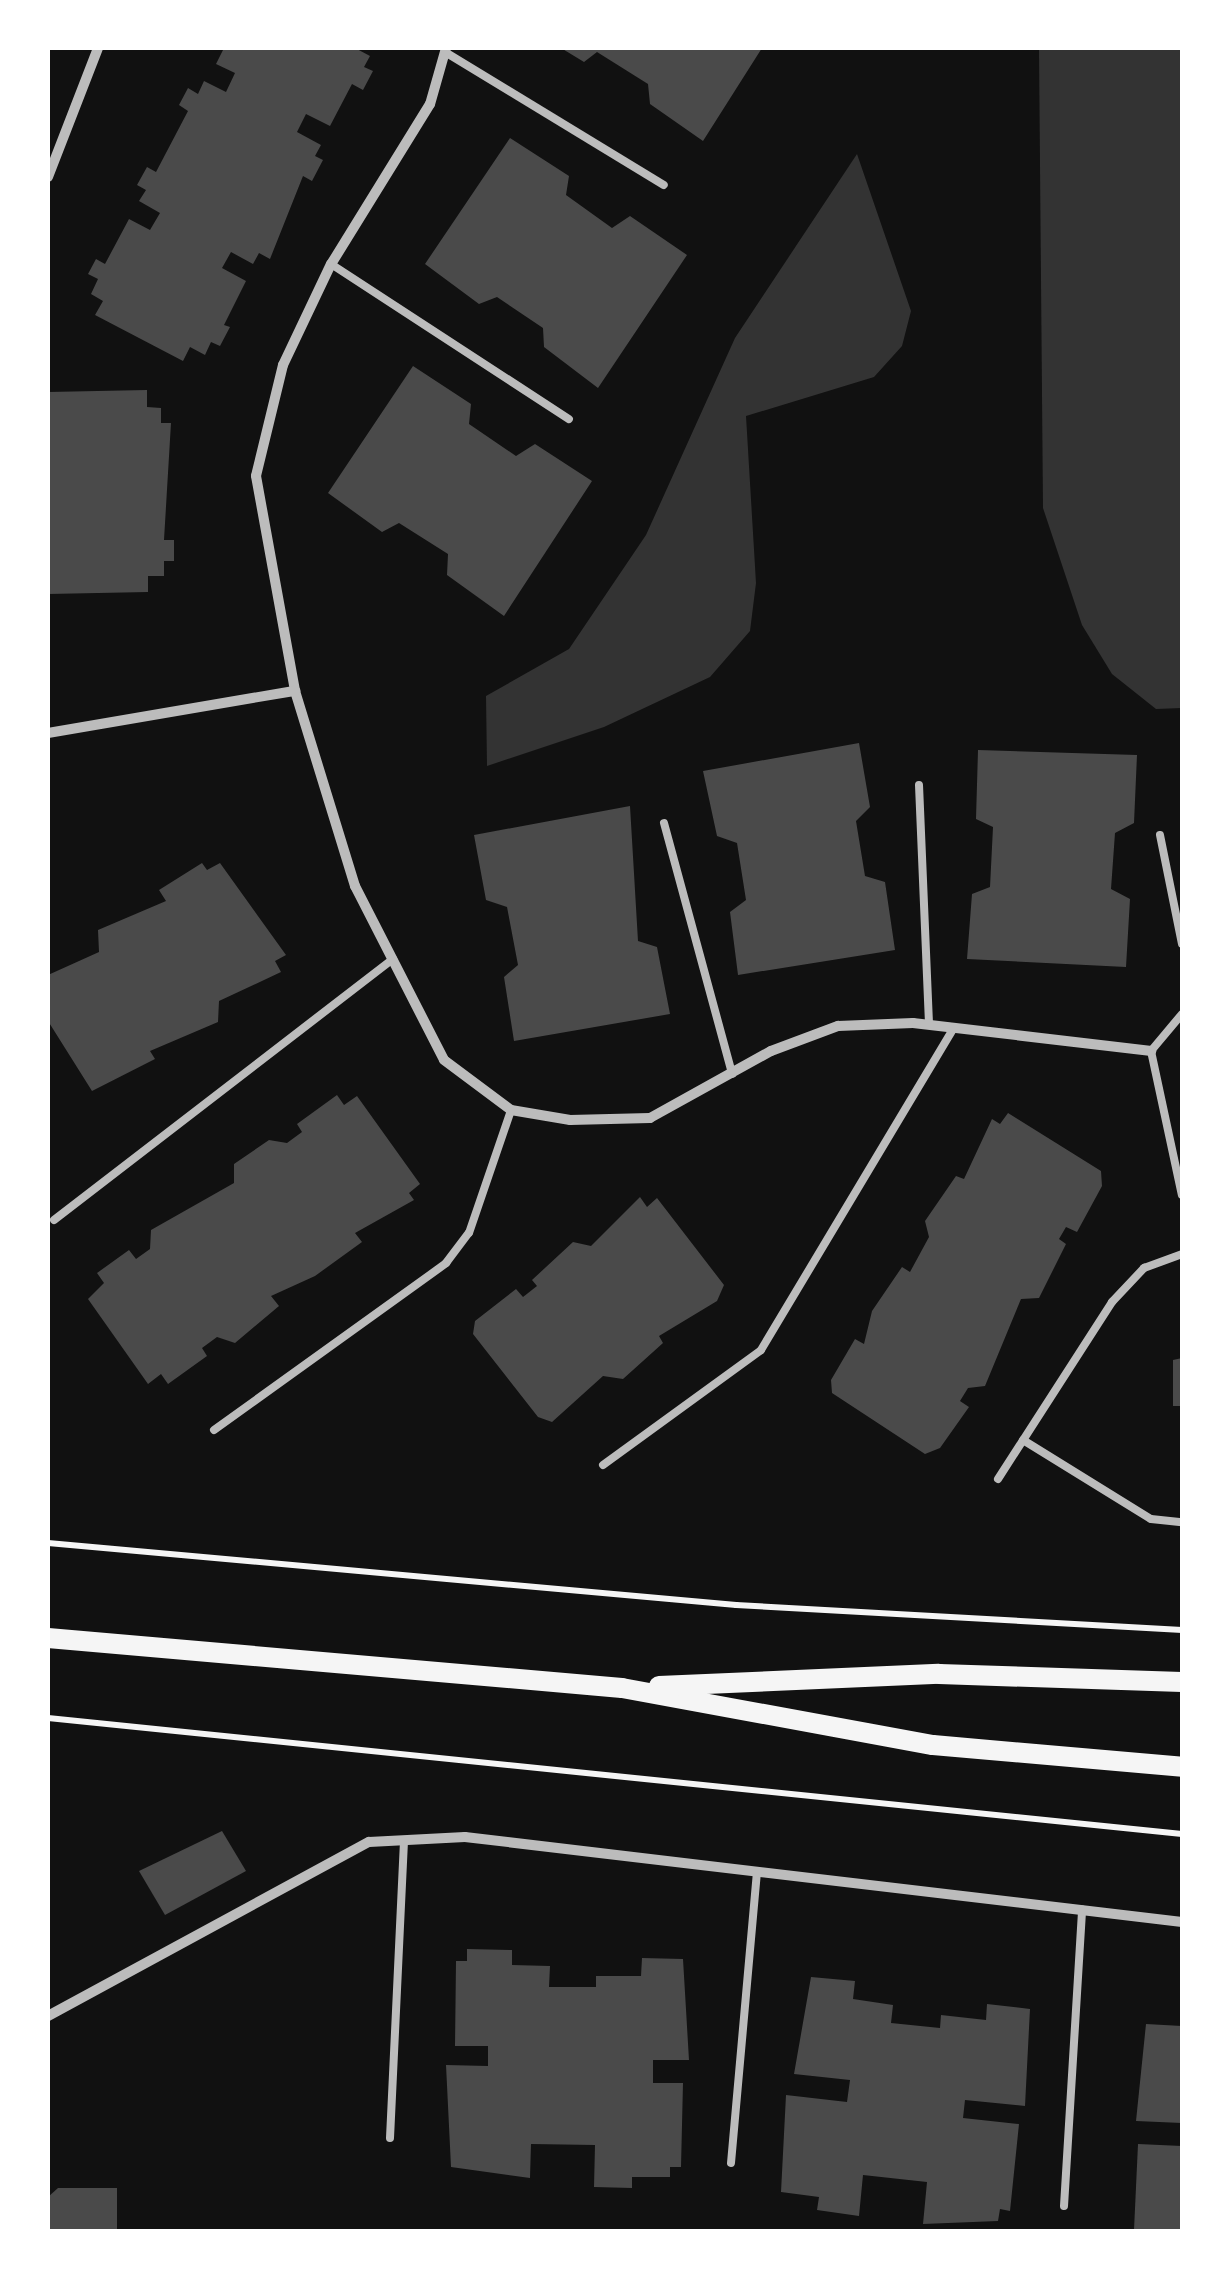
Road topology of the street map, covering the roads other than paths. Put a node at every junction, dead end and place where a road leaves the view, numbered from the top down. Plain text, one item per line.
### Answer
1 (98, 48) edge
2 (445, 50) edge
3 (48, 177) edge
4 (664, 185) dead end
5 (331, 264) junction
6 (569, 419) dead end
7 (295, 691) junction
8 (48, 733) edge
9 (918, 786) dead end
10 (664, 822) dead end
11 (1160, 835) dead end
12 (1182, 944) edge
13 (393, 959) junction
14 (1182, 1014) edge
15 (930, 1025) junction
16 (954, 1027) junction
17 (1152, 1050) junction
18 (732, 1074) junction
19 (510, 1110) junction
20 (1182, 1195) edge
21 (54, 1220) dead end
22 (1182, 1254) edge
23 (214, 1430) dead end
24 (1023, 1440) junction
25 (602, 1465) dead end
26 (998, 1479) dead end
27 (1182, 1522) edge
28 (48, 1638) edge
29 (1182, 1682) edge
30 (622, 1688) junction
31 (1182, 1767) edge
32 (404, 1840) junction
33 (757, 1872) junction
34 (1082, 1910) junction
35 (1182, 1922) edge
36 (48, 2016) edge
37 (390, 2138) dead end
38 (732, 2163) dead end
39 (1064, 2206) dead end

1 - 3 street
2 - 4 lane
2 - 5 street
5 - 6 lane
5 - 7 street
7 - 8 street
7 - 13 street
9 - 15 lane
10 - 18 lane
11 - 12 lane
13 - 19 street
13 - 21 lane
14 - 17 lane
15 - 16 street
15 - 18 street
16 - 17 street
16 - 25 lane
17 - 20 lane
18 - 19 street
19 - 23 lane
22 - 24 lane
24 - 26 lane
24 - 27 lane
28 - 30 main road
29 - 30 main road
30 - 31 main road
32 - 33 street
32 - 36 street
32 - 37 lane
33 - 34 street
33 - 38 lane
34 - 35 street
34 - 39 lane

